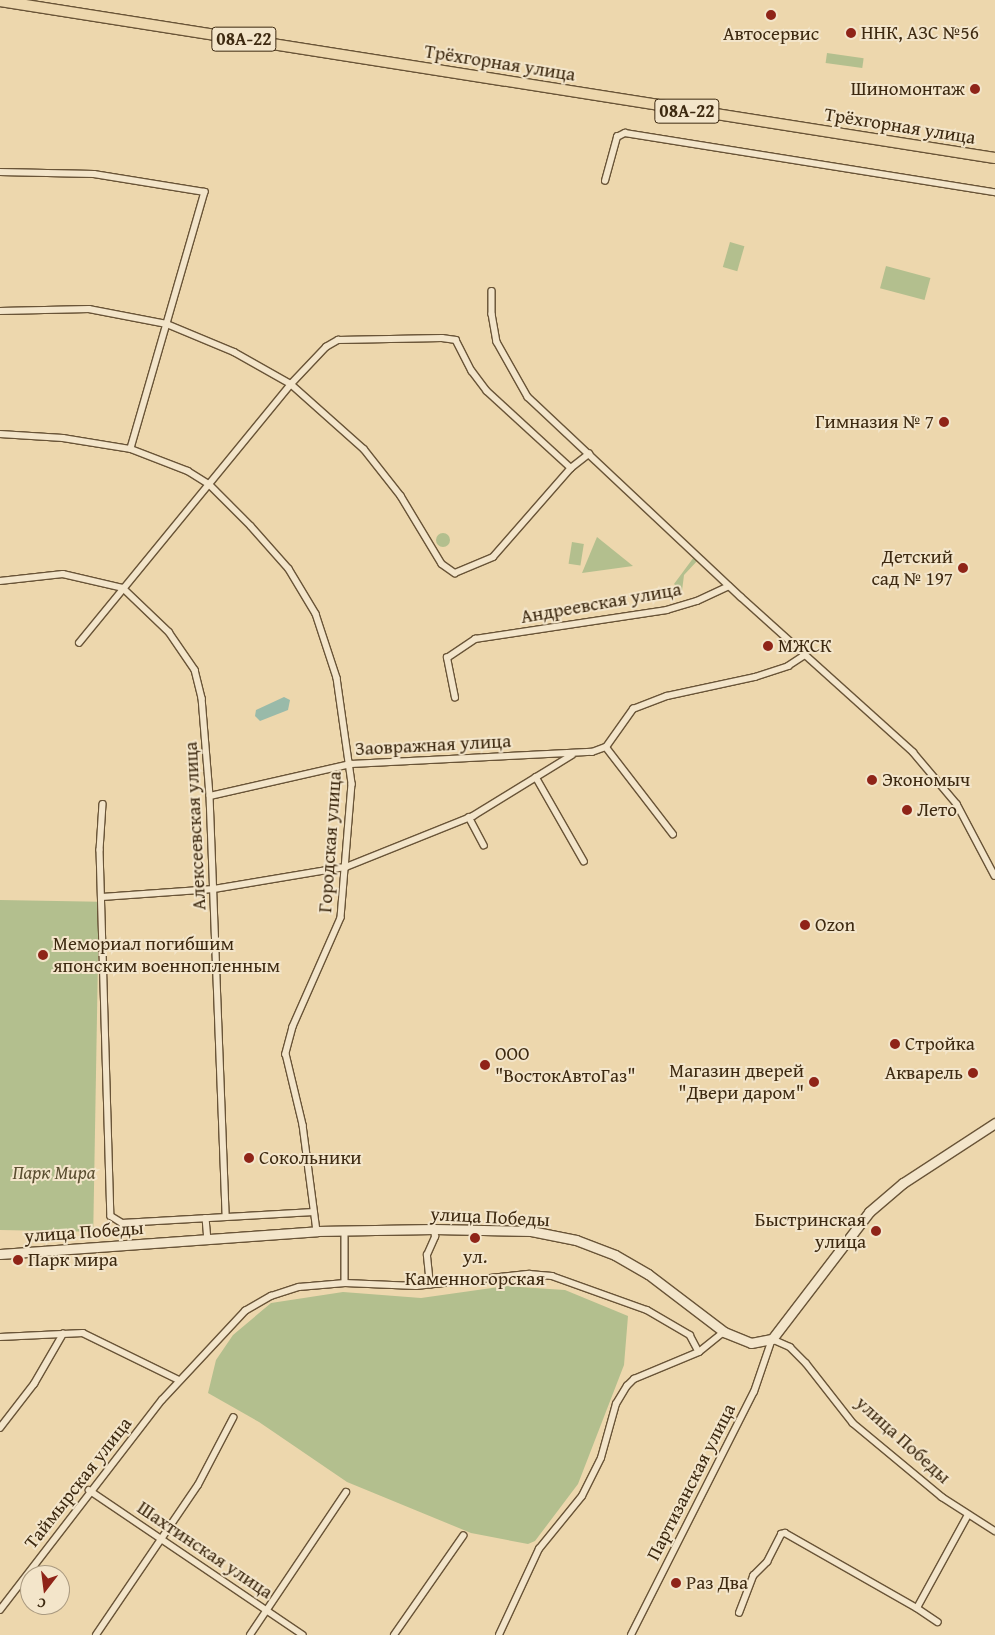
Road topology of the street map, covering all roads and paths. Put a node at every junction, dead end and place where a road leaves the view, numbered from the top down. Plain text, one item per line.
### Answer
1 (0, 1) edge
2 (995, 158) edge
3 (0, 172) edge
4 (604, 182) dead end
5 (995, 192) edge
6 (492, 291) dead end
7 (0, 311) edge
8 (168, 324) junction
9 (291, 384) junction
10 (0, 434) edge
11 (131, 449) junction
12 (589, 454) junction
13 (571, 468) junction
14 (208, 484) junction
15 (0, 581) edge
16 (729, 586) junction
17 (123, 588) junction
18 (79, 643) dead end
19 (805, 655) junction
20 (455, 698) dead end
21 (606, 747) junction
22 (572, 755) junction
23 (351, 764) junction
24 (536, 777) junction
25 (210, 796) junction
26 (103, 804) dead end
27 (468, 817) junction
28 (673, 834) dead end
29 (484, 846) dead end
30 (584, 862) dead end
31 (346, 867) junction
32 (995, 876) edge
33 (214, 889) junction
34 (102, 897) junction
35 (995, 1123) edge
36 (314, 1212) junction
37 (226, 1217) junction
38 (206, 1218) junction
39 (434, 1228) junction
40 (345, 1231) junction
41 (317, 1232) junction
42 (208, 1239) junction
43 (0, 1254) edge
44 (345, 1284) junction
45 (430, 1285) junction
46 (724, 1332) junction
47 (62, 1334) junction
48 (0, 1338) edge
49 (772, 1339) junction
50 (698, 1352) junction
51 (179, 1380) junction
52 (233, 1418) dead end
53 (0, 1428) edge
54 (89, 1490) junction
55 (346, 1492) dead end
56 (968, 1515) junction
57 (995, 1531) edge
58 (463, 1536) dead end
59 (161, 1538) junction
60 (916, 1608) junction
61 (0, 1610) edge
62 (268, 1610) junction
63 (739, 1612) dead end
64 (938, 1622) dead end
65 (96, 1635) edge
66 (250, 1635) edge
67 (303, 1635) edge
68 (394, 1635) edge
69 (500, 1635) edge
70 (631, 1635) edge

1 - 2 highway, Трёхгорная улица / 08А-22
3 - 8 street
4 - 5 street
6 - 12 street
7 - 8 street
8 - 9 street
8 - 11 street
9 - 13 street
9 - 13 street
9 - 14 street
10 - 11 street, Городская улица
11 - 14 street, Городская улица
12 - 13 street
12 - 16 street
14 - 17 street
14 - 23 street, Городская улица
15 - 17 street, Алексеевская улица
16 - 19 street
16 - 20 street, Андреевская улица
17 - 18 street
17 - 25 street, Алексеевская улица
19 - 21 street
19 - 32 street
21 - 22 street
21 - 28 street
22 - 23 street, Заовражная улица
22 - 24 street
23 - 25 street, Заовражная улица
23 - 31 street, Городская улица
24 - 27 street
24 - 30 street
25 - 33 street, Алексеевская улица
26 - 34 street
27 - 29 street
27 - 31 street
31 - 33 street
31 - 36 street, Городская улица
33 - 34 street
33 - 37 street, Алексеевская улица
34 - 38 street
35 - 49 street
36 - 37 street
36 - 41 street, Городская улица
37 - 38 street
38 - 42 street
39 - 40 street, улица Победы
39 - 45 street
39 - 46 street, улица Победы
40 - 41 street, улица Победы
40 - 44 street
41 - 42 street, улица Победы
42 - 43 street, улица Победы
44 - 45 street, Таймырская улица
44 - 51 street, Таймырская улица
45 - 50 street, Таймырская улица
46 - 49 street, улица Победы
46 - 50 street
47 - 48 street
47 - 51 street
47 - 53 street
49 - 56 street, улица Победы
49 - 70 street, Партизанская улица
50 - 69 street
51 - 54 street, Таймырская улица
52 - 59 street
54 - 59 street, Шахтинская улица
54 - 61 street, Таймырская улица
55 - 62 street
56 - 57 street, улица Победы
56 - 60 street
58 - 68 street
59 - 62 street, Шахтинская улица
59 - 65 street
60 - 63 street
60 - 64 street
62 - 66 street
62 - 67 street, Шахтинская улица

